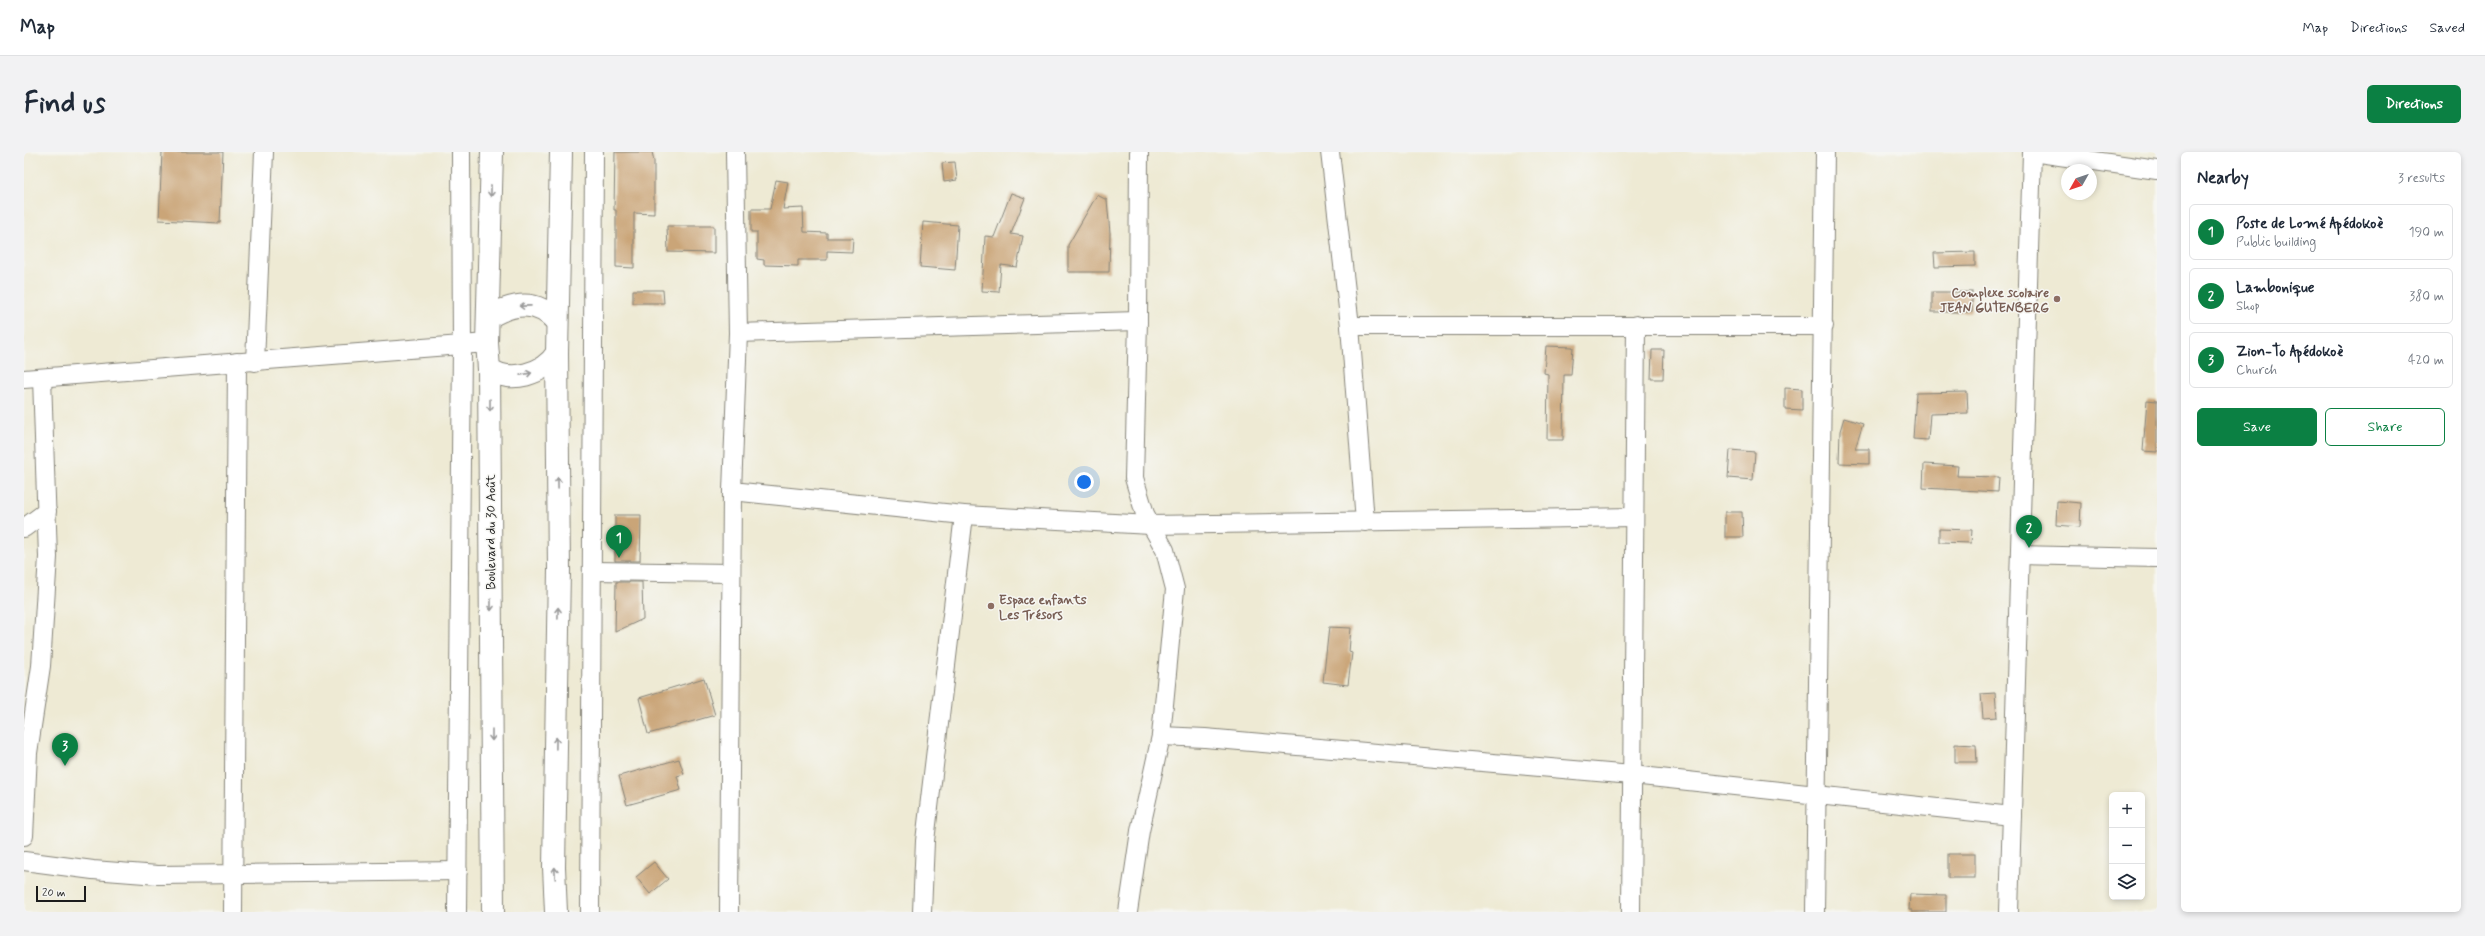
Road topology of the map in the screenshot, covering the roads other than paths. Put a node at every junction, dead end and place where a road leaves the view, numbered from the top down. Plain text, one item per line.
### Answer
1 (264, 152) edge
2 (461, 152) edge
3 (492, 152) edge
4 (561, 152) edge
5 (594, 152) edge
6 (735, 152) edge
7 (1139, 152) edge
8 (1330, 152) edge
9 (1825, 152) edge
10 (2032, 152) edge
11 (2157, 170) edge
12 (489, 317) junction
13 (1138, 321) junction
14 (557, 322) junction
15 (1636, 325) junction
16 (1350, 326) junction
17 (1824, 326) junction
18 (738, 333) junction
19 (487, 343) junction
20 (462, 345) junction
21 (557, 353) junction
22 (237, 362) junction
23 (255, 362) junction
24 (489, 369) junction
25 (42, 378) junction
26 (24, 379) edge
27 (732, 491) junction
28 (47, 511) junction
29 (964, 515) junction
30 (1634, 517) junction
31 (1365, 522) junction
32 (1151, 525) junction
33 (24, 528) edge
34 (2021, 555) junction
35 (2157, 558) edge
36 (593, 570) junction
37 (731, 573) junction
38 (27, 736) edge
39 (1161, 736) junction
40 (1632, 776) junction
41 (1817, 795) junction
42 (2012, 816) junction
43 (24, 836) edge
44 (24, 861) edge
45 (458, 871) junction
46 (233, 874) junction
47 (233, 912) edge
48 (458, 912) edge
49 (493, 912) edge
50 (556, 912) edge
51 (590, 912) edge
52 (729, 912) edge
53 (922, 912) edge
54 (1128, 912) edge
55 (1631, 912) edge
56 (1815, 912) edge
57 (2009, 912) edge

1 - 23 street
2 - 20 street
3 -> 12 highway, Boulevard du 30 Août
4 - 14 highway
5 - 36 street
6 - 18 street
7 - 13 street
8 - 16 street
9 - 17 street
10 - 11 street
10 - 34 street
14 -> 12 highway
12 - 19 highway, Boulevard du 30 Août
13 - 18 street
13 - 32 street
14 - 21 highway
15 - 16 street
15 - 17 street
15 - 30 street
16 - 31 street
17 - 41 street
18 - 27 street
19 - 20 street
19 - 24 highway, Boulevard du 30 Août
20 - 23 street
20 - 45 street
24 -> 21 highway
50 -> 21 highway
22 - 23 street
22 - 25 street
22 - 46 street
24 -> 49 highway, Boulevard du 30 Août
25 - 26 street
25 - 28 street
27 - 29 street
27 - 37 street
28 - 33 street
28 - 38 street
29 - 32 street
29 - 53 street
30 - 31 street
30 - 40 street
31 - 32 street
32 - 39 street
34 - 35 street
34 - 42 street
36 - 37 street
36 - 51 street
37 - 52 street
38 - 43 street
39 - 40 street
39 - 54 street
40 - 41 street
40 - 55 street
41 - 42 street
41 - 56 street
42 - 57 street
44 - 46 street
45 - 46 street
45 - 48 street
46 - 47 street

